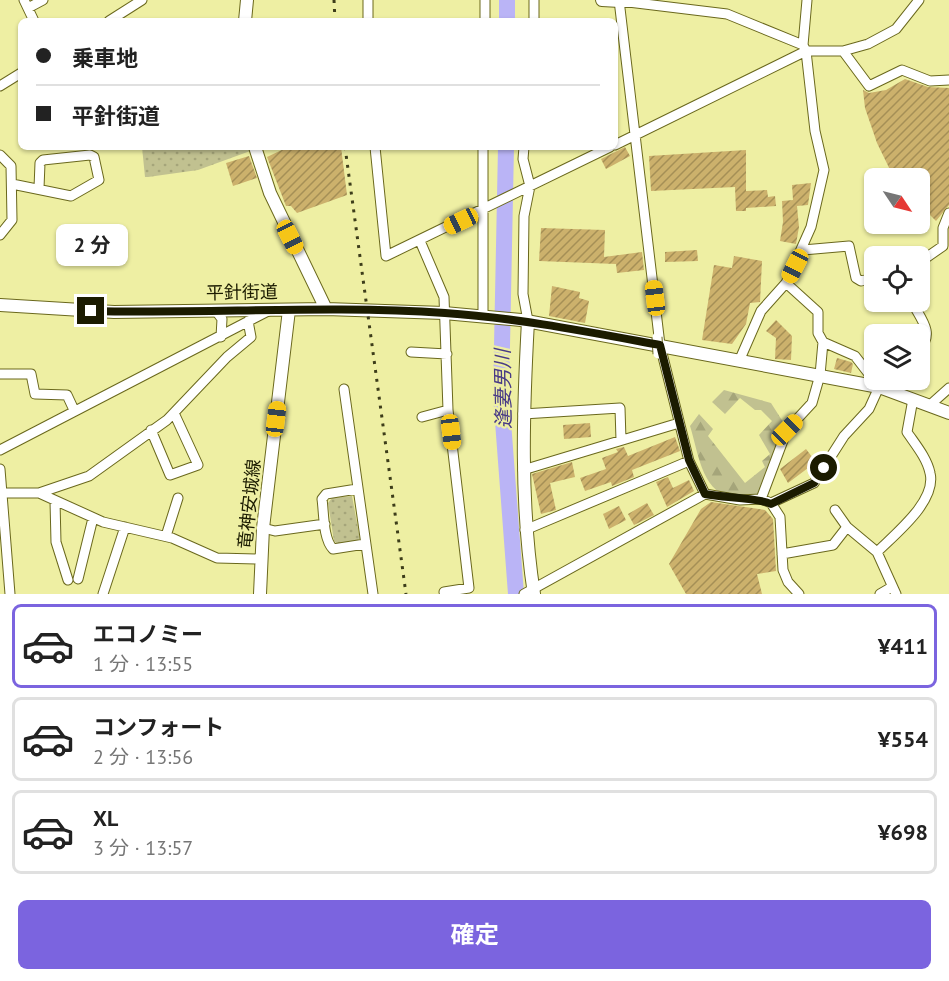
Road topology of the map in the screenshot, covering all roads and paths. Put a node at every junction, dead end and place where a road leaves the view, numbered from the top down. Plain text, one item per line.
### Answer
1 (43, 0) edge
2 (142, 0) edge
3 (247, 0) edge
4 (368, 0) edge
5 (485, 0) edge
6 (534, 0) edge
7 (602, 0) edge
8 (807, 0) edge
9 (919, 0) edge
10 (620, 1) edge
11 (26, 4) edge
12 (126, 10) junction
13 (33, 18) edge
14 (114, 18) edge
15 (129, 18) edge
16 (245, 18) edge
17 (368, 18) edge
18 (485, 18) edge
19 (534, 18) edge
20 (805, 48) junction
21 (843, 51) junction
22 (18, 75) edge
23 (949, 80) edge
24 (0, 86) edge
25 (635, 135) junction
26 (618, 144) edge
27 (256, 150) edge
28 (375, 150) edge
29 (483, 150) edge
30 (524, 150) edge
31 (604, 150) edge
32 (0, 155) edge
33 (12, 184) junction
34 (529, 187) junction
35 (39, 188) junction
36 (484, 211) junction
37 (949, 213) edge
38 (0, 235) edge
39 (420, 241) junction
40 (803, 250) junction
41 (930, 255) edge
42 (864, 280) edge
43 (786, 283) junction
44 (0, 305) edge
45 (326, 309) junction
46 (271, 310) junction
47 (289, 310) junction
48 (216, 311) junction
49 (444, 313) junction
50 (484, 317) junction
51 (525, 320) junction
52 (248, 321) junction
53 (221, 337) junction
54 (823, 342) junction
55 (658, 345) junction
56 (411, 352) dead end
57 (447, 354) junction
58 (740, 359) junction
59 (864, 365) edge
60 (0, 374) edge
61 (820, 375) junction
62 (864, 381) edge
63 (949, 388) edge
64 (344, 389) dead end
65 (878, 390) edge
66 (896, 390) edge
67 (913, 399) junction
68 (930, 405) junction
69 (74, 410) junction
70 (448, 410) junction
71 (174, 413) junction
72 (949, 413) edge
73 (523, 414) junction
74 (422, 417) dead end
75 (679, 423) junction
76 (152, 430) junction
77 (621, 440) junction
78 (0, 450) edge
79 (689, 460) junction
80 (0, 469) edge
81 (523, 470) junction
82 (357, 489) junction
83 (3, 493) junction
84 (39, 493) junction
85 (705, 494) junction
86 (178, 498) dead end
87 (760, 499) junction
88 (55, 501) junction
89 (771, 504) junction
90 (835, 510) dead end
91 (93, 518) junction
92 (325, 524) junction
93 (847, 526) junction
94 (125, 527) junction
95 (262, 528) junction
96 (525, 530) junction
97 (166, 536) junction
98 (365, 544) junction
99 (877, 552) junction
100 (782, 554) junction
101 (261, 559) junction
102 (894, 591) edge
103 (444, 592) dead end
104 (531, 592) edge
105 (10, 594) edge
106 (103, 594) edge
107 (260, 594) edge
108 (373, 594) edge
109 (799, 594) edge
110 (880, 594) edge

1 - 11 street
2 - 12 street
3 - 16 street
4 - 17 street
5 - 18 street
6 - 19 street
7 - 10 street
8 - 20 street
9 - 21 street
10 - 20 street
10 - 25 street
11 - 13 street
12 - 14 street
12 - 15 street
20 - 21 street
20 - 25 street
20 - 40 street
21 - 23 street
22 - 24 street
25 - 26 street
25 - 55 street
27 - 45 street
28 - 39 street
29 - 36 street
30 - 34 street
31 - 34 street
32 - 33 street
33 - 35 street
33 - 38 street
34 - 36 street
34 - 51 street
35 - 35 street
36 - 39 street
36 - 50 street
37 - 41 street
39 - 49 street
40 - 42 street
40 - 43 street
43 - 54 street
43 - 58 street
44 - 48 street, 平針街道
45 - 47 street, 平針街道
45 - 49 street, 平針街道
46 - 47 street, 平針街道
46 - 48 street, 平針街道
46 - 52 street
47 - 95 street, 竜神安城線
48 - 53 street
49 - 50 street, 平針街道
49 - 57 street
50 - 51 street, 平針街道
51 - 55 street, 平針街道
51 - 73 street
52 - 53 street
52 - 71 street
53 - 69 street
54 - 59 street
54 - 61 street
55 - 58 street, 平針街道
55 - 75 street
56 - 57 street
57 - 70 street
58 - 61 street, 平針街道
60 - 69 street
61 - 62 street, 平針街道
61 - 87 street
63 - 68 street
64 - 82 street
65 - 89 street
66 - 67 street, 平針街道
67 - 68 street, 平針街道
67 - 99 street
68 - 72 street, 平針街道
69 - 78 street
70 - 74 street
70 - 103 street
71 - 76 street
71 - 76 street
73 - 77 street
73 - 81 street
75 - 77 street
75 - 79 street
76 - 84 street
77 - 81 street
79 - 85 street
79 - 96 street
80 - 83 street
81 - 96 street
82 - 92 street
82 - 98 street
83 - 84 street
83 - 105 street
84 - 88 street
85 - 87 street
85 - 104 street
86 - 97 street
87 - 89 street
88 - 91 street
88 - 91 street
89 - 100 street
90 - 93 street
91 - 94 street
92 - 95 street
92 - 98 street
93 - 99 street
93 - 100 street
94 - 97 street
94 - 106 street
95 - 101 street, 竜神安城線
96 - 104 street
97 - 101 street
98 - 108 street
99 - 102 street
100 - 109 street
101 - 107 street, 竜神安城線
102 - 110 street

